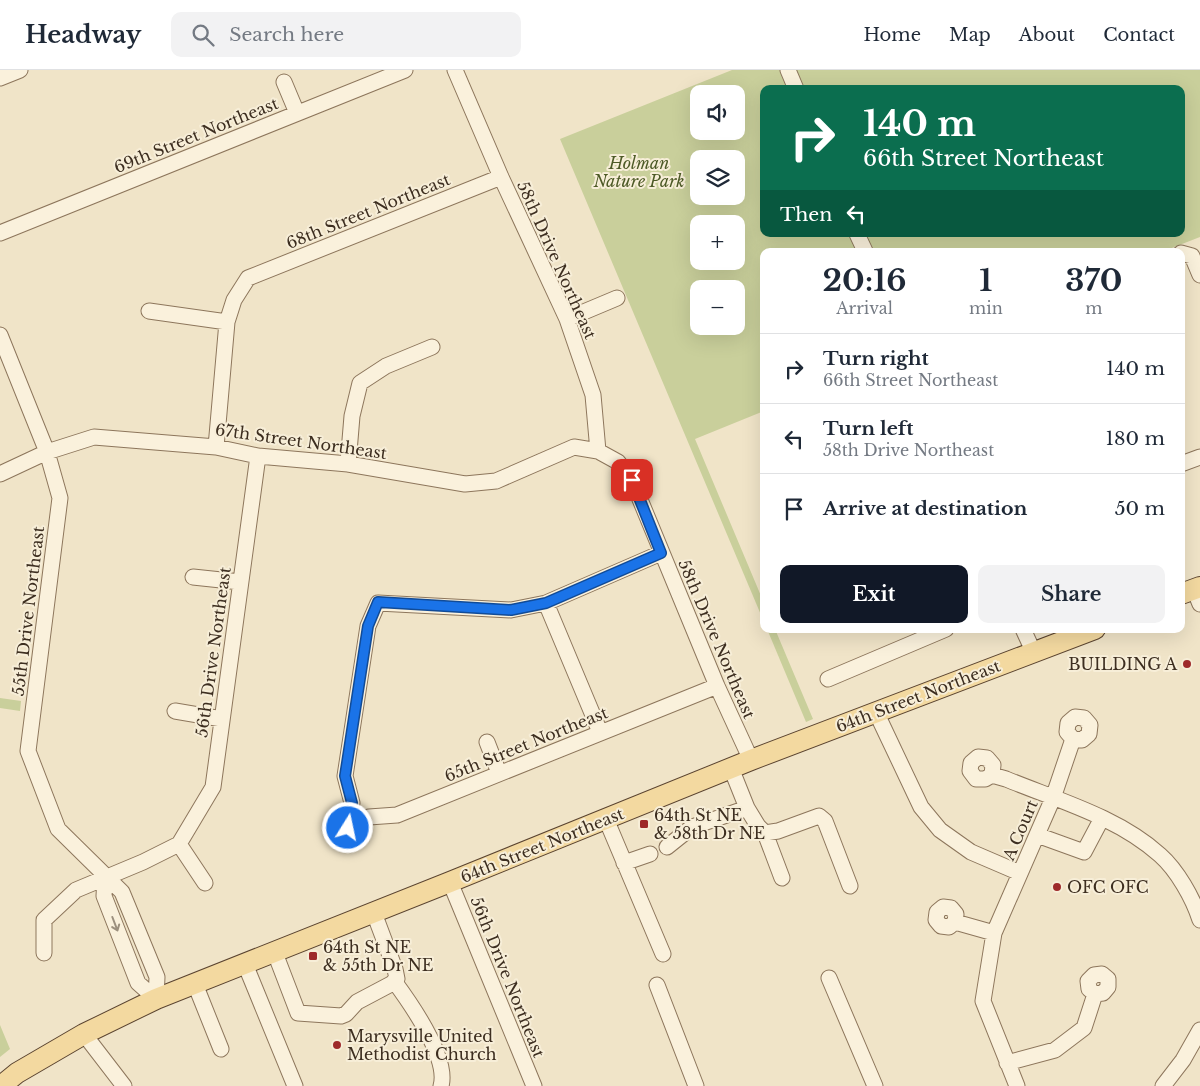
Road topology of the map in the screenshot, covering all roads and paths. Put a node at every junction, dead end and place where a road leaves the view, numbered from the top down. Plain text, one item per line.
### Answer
1 (20, 70) edge
2 (405, 70) edge
3 (455, 70) edge
4 (788, 70) edge
5 (0, 78) edge
6 (284, 82) dead end
7 (794, 85) edge
8 (297, 113) junction
9 (501, 177) junction
10 (0, 233) edge
11 (1185, 254) edge
12 (1200, 275) edge
13 (617, 298) dead end
14 (149, 311) dead end
15 (567, 319) junction
16 (228, 322) junction
17 (0, 335) edge
18 (432, 348) dead end
19 (216, 447) junction
20 (598, 451) junction
21 (47, 452) junction
22 (258, 456) junction
23 (1200, 457) edge
24 (1185, 463) edge
25 (348, 464) junction
26 (0, 474) edge
27 (661, 553) junction
28 (193, 577) dead end
29 (240, 582) junction
30 (546, 603) junction
31 (935, 633) edge
32 (1025, 633) edge
33 (1084, 633) edge
34 (1034, 653) junction
35 (828, 679) dead end
36 (717, 686) junction
37 (175, 712) dead end
38 (876, 712) junction
39 (222, 719) junction
40 (600, 732) junction
41 (1073, 739) dead end
42 (487, 742) dead end
43 (751, 760) junction
44 (731, 768) junction
45 (500, 773) junction
46 (992, 775) dead end
47 (1053, 798) junction
48 (747, 808) junction
49 (1102, 818) junction
50 (606, 819) junction
51 (765, 833) junction
52 (1037, 836) junction
53 (179, 844) junction
54 (666, 847) dead end
55 (650, 854) dead end
56 (624, 863) junction
57 (1020, 873) junction
58 (105, 877) junction
59 (782, 878) dead end
60 (450, 882) junction
61 (205, 883) dead end
62 (850, 886) dead end
63 (374, 913) junction
64 (1200, 920) edge
65 (955, 922) dead end
66 (994, 932) junction
67 (44, 953) dead end
68 (275, 953) junction
69 (663, 954) dead end
70 (245, 964) junction
71 (829, 978) dead end
72 (394, 981) junction
73 (195, 984) junction
74 (657, 985) dead end
75 (1095, 994) dead end
76 (156, 999) junction
77 (1200, 1030) edge
78 (84, 1034) junction
79 (221, 1049) dead end
80 (1007, 1063) junction
81 (1, 1086) edge
82 (124, 1086) edge
83 (295, 1086) edge
84 (441, 1086) edge
85 (534, 1086) edge
86 (696, 1086) edge
87 (875, 1086) edge
88 (1017, 1086) edge
89 (1163, 1086) edge

1 - 5 street
2 - 8 street, 69th Street Northeast
3 - 9 street, 58th Drive Northeast
4 - 7 street
6 - 8 street
8 - 10 street, 69th Street Northeast
9 - 15 street, 58th Drive Northeast
9 - 16 street, 68th Street Northeast
11 - 12 street
13 - 15 street
14 - 16 street
15 - 20 street, 58th Drive Northeast
16 - 19 street
17 - 21 street, 55th Drive Northeast
18 - 25 street
19 - 21 street, 67th Street Northeast
19 - 22 street, 67th Street Northeast
20 - 25 street, 67th Street Northeast
20 - 27 street, 58th Drive Northeast
21 - 26 street, 67th Street Northeast
21 - 58 street, 55th Drive Northeast
22 - 25 street, 67th Street Northeast
22 - 29 street, 56th Drive Northeast
23 - 24 street
27 - 30 street
27 - 36 street, 58th Drive Northeast
28 - 29 street
29 - 39 street, 56th Drive Northeast
30 - 40 street
30 - 45 street, 65th Street Northeast
31 - 35 street
32 - 34 street
33 - 34 main road, 64th Street Northeast
34 - 38 main road, 64th Street Northeast
36 - 40 street, 65th Street Northeast
36 - 43 street, 58th Drive Northeast
37 - 39 street
38 - 43 main road, 64th Street Northeast
38 - 57 street
39 - 53 street, 56th Drive Northeast
40 - 45 street, 65th Street Northeast
41 - 47 street, A Court
42 - 45 street
43 - 44 main road, 64th Street Northeast
44 - 48 street
44 - 50 main road, 64th Street Northeast
46 - 47 street
47 - 49 street
47 - 52 street, A Court
48 - 51 street
48 - 54 street
49 - 52 street
49 - 64 street
50 - 56 street
50 - 60 main road, 64th Street Northeast
51 - 59 street
51 - 62 street
52 - 57 street, A Court
53 - 58 street
53 - 61 street
55 - 56 street
56 - 69 street
57 - 66 street, A Court
58 - 67 street
58 - 76 street, 55th Drive Northeast
60 - 63 main road, 64th Street Northeast
60 - 85 street, 56th Drive Northeast
63 - 68 main road, 64th Street Northeast
63 - 72 street
65 - 66 street
66 - 80 street, A Court
68 - 70 main road, 64th Street Northeast
68 - 72 street
70 - 73 main road, 64th Street Northeast
70 - 83 street
71 - 87 street
72 - 84 street
73 - 76 main road, 64th Street Northeast
73 - 79 street
74 - 86 street
75 - 80 street
76 - 78 main road, 64th Street Northeast
77 - 89 street
78 - 81 main road, 64th Street Northeast
78 - 82 street
80 - 88 street, A Court

